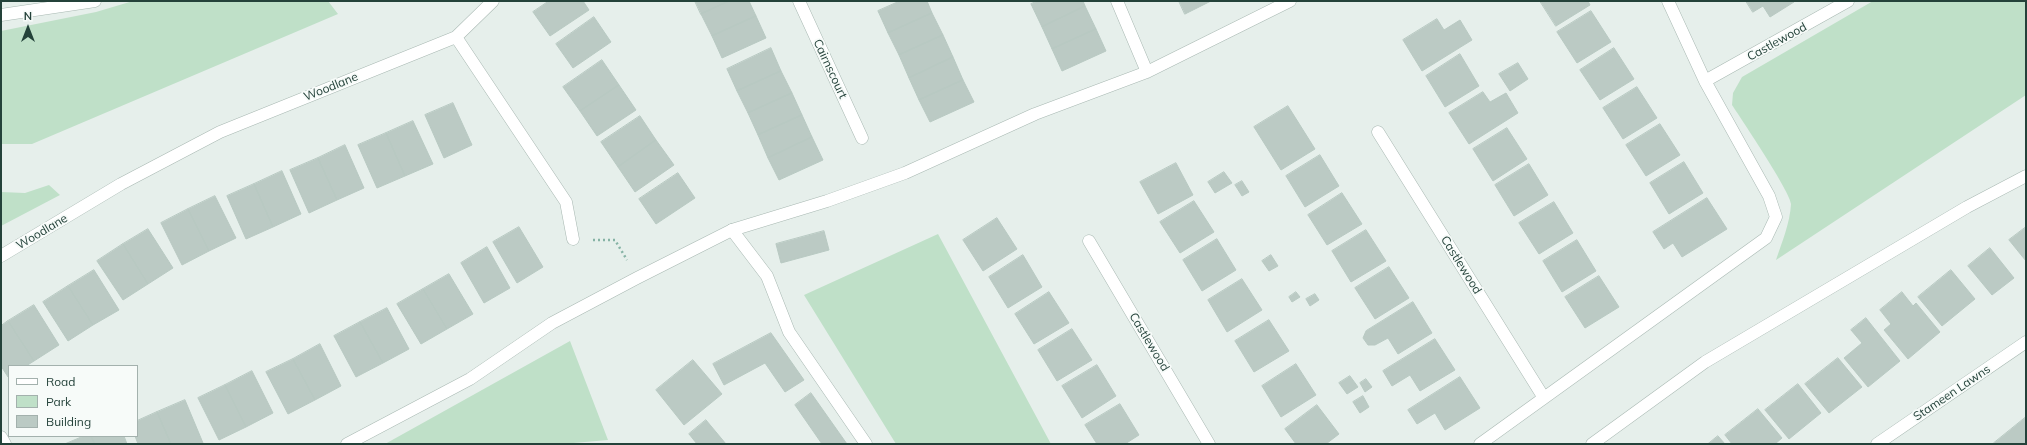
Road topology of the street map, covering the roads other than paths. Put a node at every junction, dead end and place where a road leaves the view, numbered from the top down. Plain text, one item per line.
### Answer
1 (95, 1) edge
2 (493, 1) edge
3 (799, 1) edge
4 (1117, 1) edge
5 (1290, 1) edge
6 (1668, 1) edge
7 (1848, 1) edge
8 (1, 15) edge
9 (456, 37) junction
10 (1147, 72) junction
11 (1704, 81) junction
12 (1378, 132) dead end
13 (862, 138) dead end
14 (2026, 176) edge
15 (732, 230) junction
16 (573, 239) road end
17 (1089, 241) dead end
18 (1, 256) edge
19 (2026, 342) edge
20 (1544, 398) junction
21 (1, 437) edge
22 (5, 444) edge
23 (347, 444) edge
24 (866, 444) edge
25 (1209, 444) edge
26 (1480, 444) edge
27 (1592, 444) edge
28 (1877, 444) edge

1 - 8 street
2 - 9 street
3 - 13 street, Cairnscourt
4 - 10 street
5 - 10 street
6 - 11 street
7 - 11 street, Castlewood
9 - 16 street
9 - 18 street, Woodlane
10 - 15 street
11 - 20 street
12 - 20 street, Castlewood
14 - 27 street
15 - 23 street
15 - 24 street
17 - 25 street, Castlewood
19 - 28 street, Stameen Lawns
20 - 26 street
21 - 22 street

